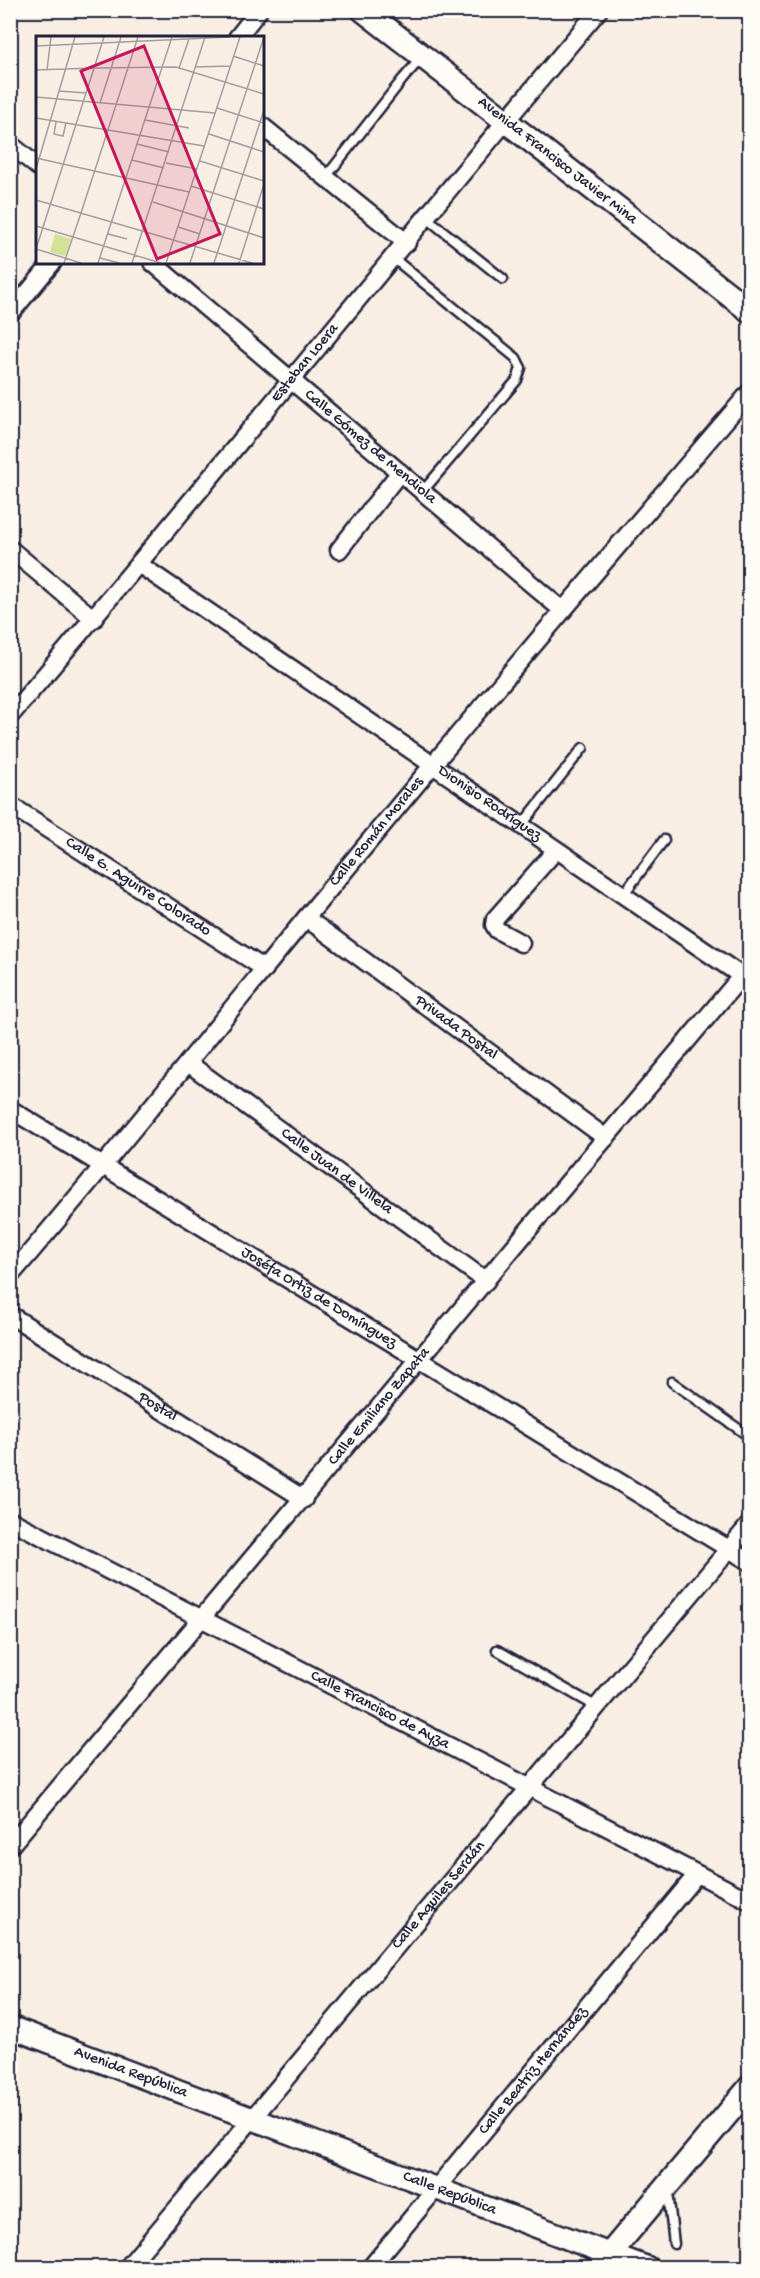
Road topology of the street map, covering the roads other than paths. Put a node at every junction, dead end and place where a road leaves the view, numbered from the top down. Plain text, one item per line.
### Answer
1 (259, 10) edge
2 (363, 10) edge
3 (599, 10) edge
4 (239, 36) edge
5 (423, 57) junction
6 (505, 121) junction
7 (264, 128) edge
8 (10, 144) edge
9 (36, 165) edge
10 (326, 177) junction
11 (427, 218) junction
12 (407, 243) junction
13 (393, 258) junction
14 (51, 264) edge
15 (154, 264) edge
16 (503, 279) dead end
17 (750, 311) edge
18 (10, 314) edge
19 (291, 379) junction
20 (750, 392) edge
21 (400, 472) junction
22 (423, 491) junction
23 (10, 549) edge
24 (339, 550) dead end
25 (140, 565) junction
26 (562, 610) junction
27 (94, 619) junction
28 (10, 716) edge
29 (583, 748) dead end
30 (433, 766) junction
31 (10, 805) edge
32 (521, 826) junction
33 (664, 840) dead end
34 (556, 850) junction
35 (623, 895) junction
36 (306, 918) junction
37 (521, 943) dead end
38 (265, 969) junction
39 (747, 975) edge
40 (188, 1063) junction
41 (10, 1109) edge
42 (606, 1138) junction
43 (105, 1166) junction
44 (10, 1276) edge
45 (486, 1281) junction
46 (10, 1315) edge
47 (420, 1360) junction
48 (672, 1382) dead end
49 (750, 1437) edge
50 (304, 1498) junction
51 (10, 1520) edge
52 (750, 1524) edge
53 (728, 1549) junction
54 (750, 1562) edge
55 (202, 1618) junction
56 (497, 1650) dead end
57 (597, 1707) junction
58 (529, 1788) junction
59 (10, 1846) edge
60 (697, 1874) junction
61 (750, 1901) edge
62 (10, 2027) edge
63 (750, 2087) edge
64 (250, 2118) junction
65 (667, 2185) junction
66 (435, 2188) junction
67 (674, 2244) dead end
68 (604, 2261) edge
69 (127, 2268) edge
70 (370, 2268) edge
71 (647, 2268) edge

1 - 4 street
2 - 5 main road, Avenida Francisco Javier Mina
3 - 6 street, Esteban Loera
5 - 6 main road, Avenida Francisco Javier Mina
5 - 10 lane
6 - 11 street, Esteban Loera
6 - 17 main road, Avenida Francisco Javier Mina
7 - 10 street
8 - 9 street
10 - 12 street
11 - 12 street, Esteban Loera
11 - 16 lane
12 - 13 street, Esteban Loera
13 - 19 street, Esteban Loera
13 - 22 lane
14 - 18 street
15 - 19 street, Calle Gómez de Mendiola
19 - 21 street, Calle Gómez de Mendiola
19 - 25 street, Esteban Loera
20 - 26 street, Calle Román Morales
21 - 22 street, Calle Gómez de Mendiola
21 - 24 street
22 - 26 street, Calle Gómez de Mendiola
23 - 27 street
25 - 27 street, Esteban Loera
25 - 30 street, Dionisio Rodríguez
26 - 30 street, Calle Román Morales
27 - 28 street, Esteban Loera
29 - 32 lane
30 - 32 street, Dionisio Rodríguez
30 - 36 street, Calle Román Morales
31 - 38 street, Calle G. Aguirre Colorado
32 - 34 street, Dionisio Rodríguez
33 - 35 lane
34 - 35 street, Dionisio Rodríguez
34 - 37 street
35 - 39 street, Dionisio Rodríguez
36 - 38 street, Calle Román Morales
36 - 42 street, Privada Postal
38 - 40 street, Calle Román Morales
39 - 42 street, Calle Emiliano Zapata
40 - 43 street, Calle Román Morales
40 - 45 street, Calle Juan de Villela
41 - 43 street, Joséfa Ortiz de Domínguez
42 - 45 street, Calle Emiliano Zapata
43 - 44 street, Calle Román Morales
43 - 47 street, Joséfa Ortiz de Domínguez
45 - 47 street, Calle Emiliano Zapata
46 - 50 street, Postal
47 - 50 street, Calle Emiliano Zapata
47 - 53 street, Joséfa Ortiz de Domínguez
48 - 49 lane
50 - 55 street, Calle Emiliano Zapata
51 - 55 street, Calle Francisco de Ayza
52 - 53 street, Calle Aquiles Serdán
53 - 54 street, Joséfa Ortiz de Domínguez
53 - 57 street, Calle Aquiles Serdán
55 - 58 street, Calle Francisco de Ayza
55 - 59 street, Calle Emiliano Zapata
56 - 57 lane
57 - 58 street, Calle Aquiles Serdán
58 - 60 street, Calle Francisco de Ayza
58 - 64 street, Calle Aquiles Serdán
60 - 61 street, Calle Francisco de Ayza
60 - 66 street, Calle Beatriz Hernández
62 - 64 street, Avenida República
63 - 65 main road
64 - 66 street, Calle República
64 - 69 street, Calle Aquiles Serdán
65 - 67 lane
65 - 68 main road
66 - 68 street, Calle República
66 - 70 street, Calle Beatriz Hernández
68 - 71 main road, Calle República

